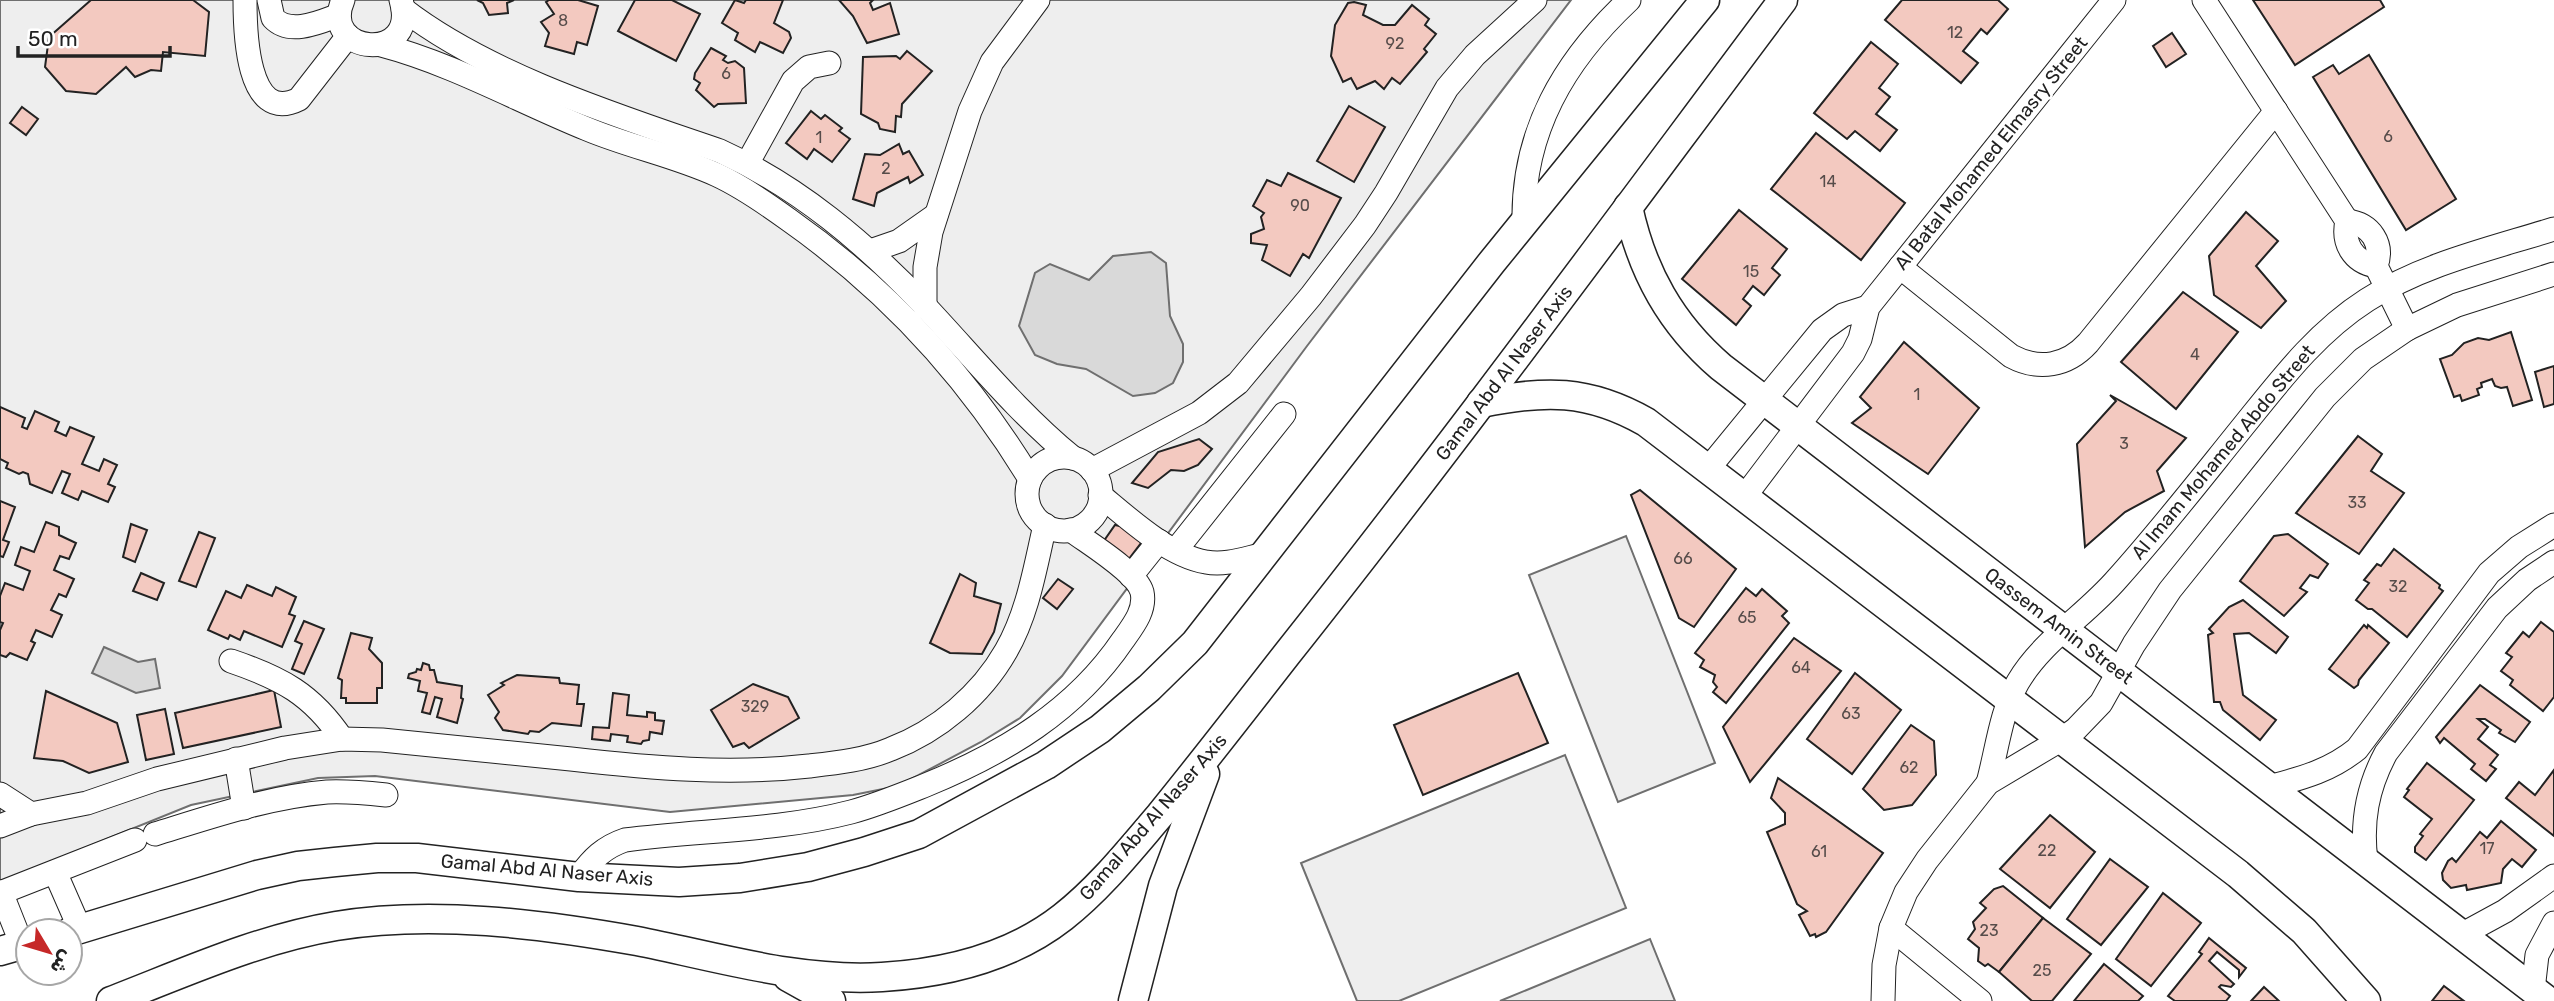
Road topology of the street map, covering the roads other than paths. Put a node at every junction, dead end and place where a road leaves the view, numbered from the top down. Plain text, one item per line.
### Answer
1 (245, 0) edge
2 (269, 0) edge
3 (1038, 0) edge
4 (1535, 0) edge
5 (1629, 0) edge
6 (1705, 0) edge
7 (1783, 0) edge
8 (2113, 0) edge
9 (2204, 0) edge
10 (402, 4) edge
11 (343, 17) edge
12 (281, 25) junction
13 (245, 33) junction
14 (381, 45) junction
15 (829, 63) dead end
16 (2276, 111) junction
17 (747, 163) junction
18 (1628, 207) junction
19 (936, 215) junction
20 (2347, 221) junction
21 (1524, 223) junction
22 (2554, 229) edge
23 (870, 251) junction
24 (2376, 266) junction
25 (1900, 267) junction
26 (2554, 274) edge
27 (2387, 288) junction
28 (925, 307) junction
29 (1867, 307) junction
30 (2407, 329) junction
31 (1764, 400) junction
32 (1481, 403) junction
33 (1284, 414) dead end
34 (1798, 426) junction
35 (1082, 464) junction
36 (1709, 469) junction
37 (1030, 479) junction
38 (1100, 495) junction
39 (1745, 496) junction
40 (1045, 525) junction
41 (2554, 526) edge
42 (1071, 530) junction
43 (1167, 546) junction
44 (1265, 554) junction
45 (2554, 562) edge
46 (1131, 576) junction
47 (2065, 631) junction
48 (231, 661) dead end
49 (2119, 672) junction
50 (2010, 699) junction
51 (342, 739) junction
52 (2062, 739) junction
53 (1217, 744) junction
54 (236, 759) junction
55 (1988, 783) junction
56 (2269, 787) junction
57 (0, 794) edge
58 (386, 795) dead end
59 (244, 807) junction
60 (31, 814) junction
61 (0, 826) edge
62 (2366, 861) junction
63 (55, 872) junction
64 (579, 877) junction
65 (2551, 883) edge
66 (1, 892) edge
67 (71, 917) edge
68 (2554, 923) edge
69 (84, 927) edge
70 (1891, 928) junction
71 (2461, 934) junction
72 (14, 937) edge
73 (779, 972) junction
74 (2540, 995) edge
75 (111, 1001) edge
76 (831, 1001) edge
77 (1133, 1001) edge
78 (1883, 1001) edge
79 (1980, 1001) edge
80 (2366, 1001) edge

1 - 13 street
2 - 12 street
3 - 19 street
4 - 35 street
5 - 21 street
6 - 21 main road, Gamal Abd Al Naser Axis
7 - 18 main road, Gamal Abd Al Naser Axis
8 - 25 street, Al Batal Mohamed Elmasry Street
9 - 16 street
10 - 14 street
10 - 17 street
11 - 12 street
11 - 13 street
11 - 14 street
12 - 13 street
14 - 37 street
15 - 17 street
16 - 20 street
16 - 25 street
17 - 23 street
18 - 31 main road, Qassem Amin Street
18 - 32 main road, Gamal Abd Al Naser Axis
19 - 23 street
19 - 28 street
20 - 24 street
20 - 24 street
21 - 44 main road, Gamal Abd Al Naser Axis
22 - 27 street, Al Imam Mohamed Abdo Street
23 - 28 street
24 - 27 street
25 - 29 street, Al Batal Mohamed Elmasry Street
26 - 30 street
27 - 30 street
27 - 47 street, Al Imam Mohamed Abdo Street
28 - 35 street
29 - 31 street, Al Batal Mohamed Elmasry Street
29 - 34 street, Al Batal Mohamed Elmasry Street
30 - 49 street
31 - 34 main road, Qassem Amin Street
31 - 36 street, Al Batal Mohamed Elmasry Street
32 - 36 main road
32 - 53 main road, Gamal Abd Al Naser Axis
33 - 43 street
34 - 39 street, Al Batal Mohamed Elmasry Street
34 - 47 main road, Qassem Amin Street
35 - 37 street
35 - 38 street
36 - 39 main road
37 - 40 street
38 - 42 street
38 - 43 street
39 - 50 main road
40 - 42 street
40 - 51 street
41 - 56 street
42 - 46 street
43 - 44 street
43 - 46 street
44 - 64 main road, Gamal Abd Al Naser Axis
45 - 62 street
46 - 64 street
47 - 49 main road, Qassem Amin Street
47 - 50 street, Al Imam Mohamed Abdo Street
48 - 51 street
49 - 52 street
49 - 56 main road, Qassem Amin Street
50 - 52 main road
50 - 55 street, Al Imam Mohamed Abdo Street
51 - 54 street
52 - 55 street
52 - 80 main road
53 - 73 main road, Gamal Abd Al Naser Axis
53 - 77 main road
54 - 59 street
54 - 60 street
55 - 70 street
56 - 62 main road, Qassem Amin Street
57 - 60 street
58 - 59 street
59 - 63 street
60 - 61 street
62 - 71 main road, Qassem Amin Street
63 - 66 street
63 - 67 street
64 - 69 main road, Gamal Abd Al Naser Axis
65 - 71 street
66 - 72 street
68 - 74 street
70 - 78 street
70 - 79 street
71 - 74 main road, Qassem Amin Street
73 - 75 main road, Gamal Abd Al Naser Axis
73 - 76 main road

